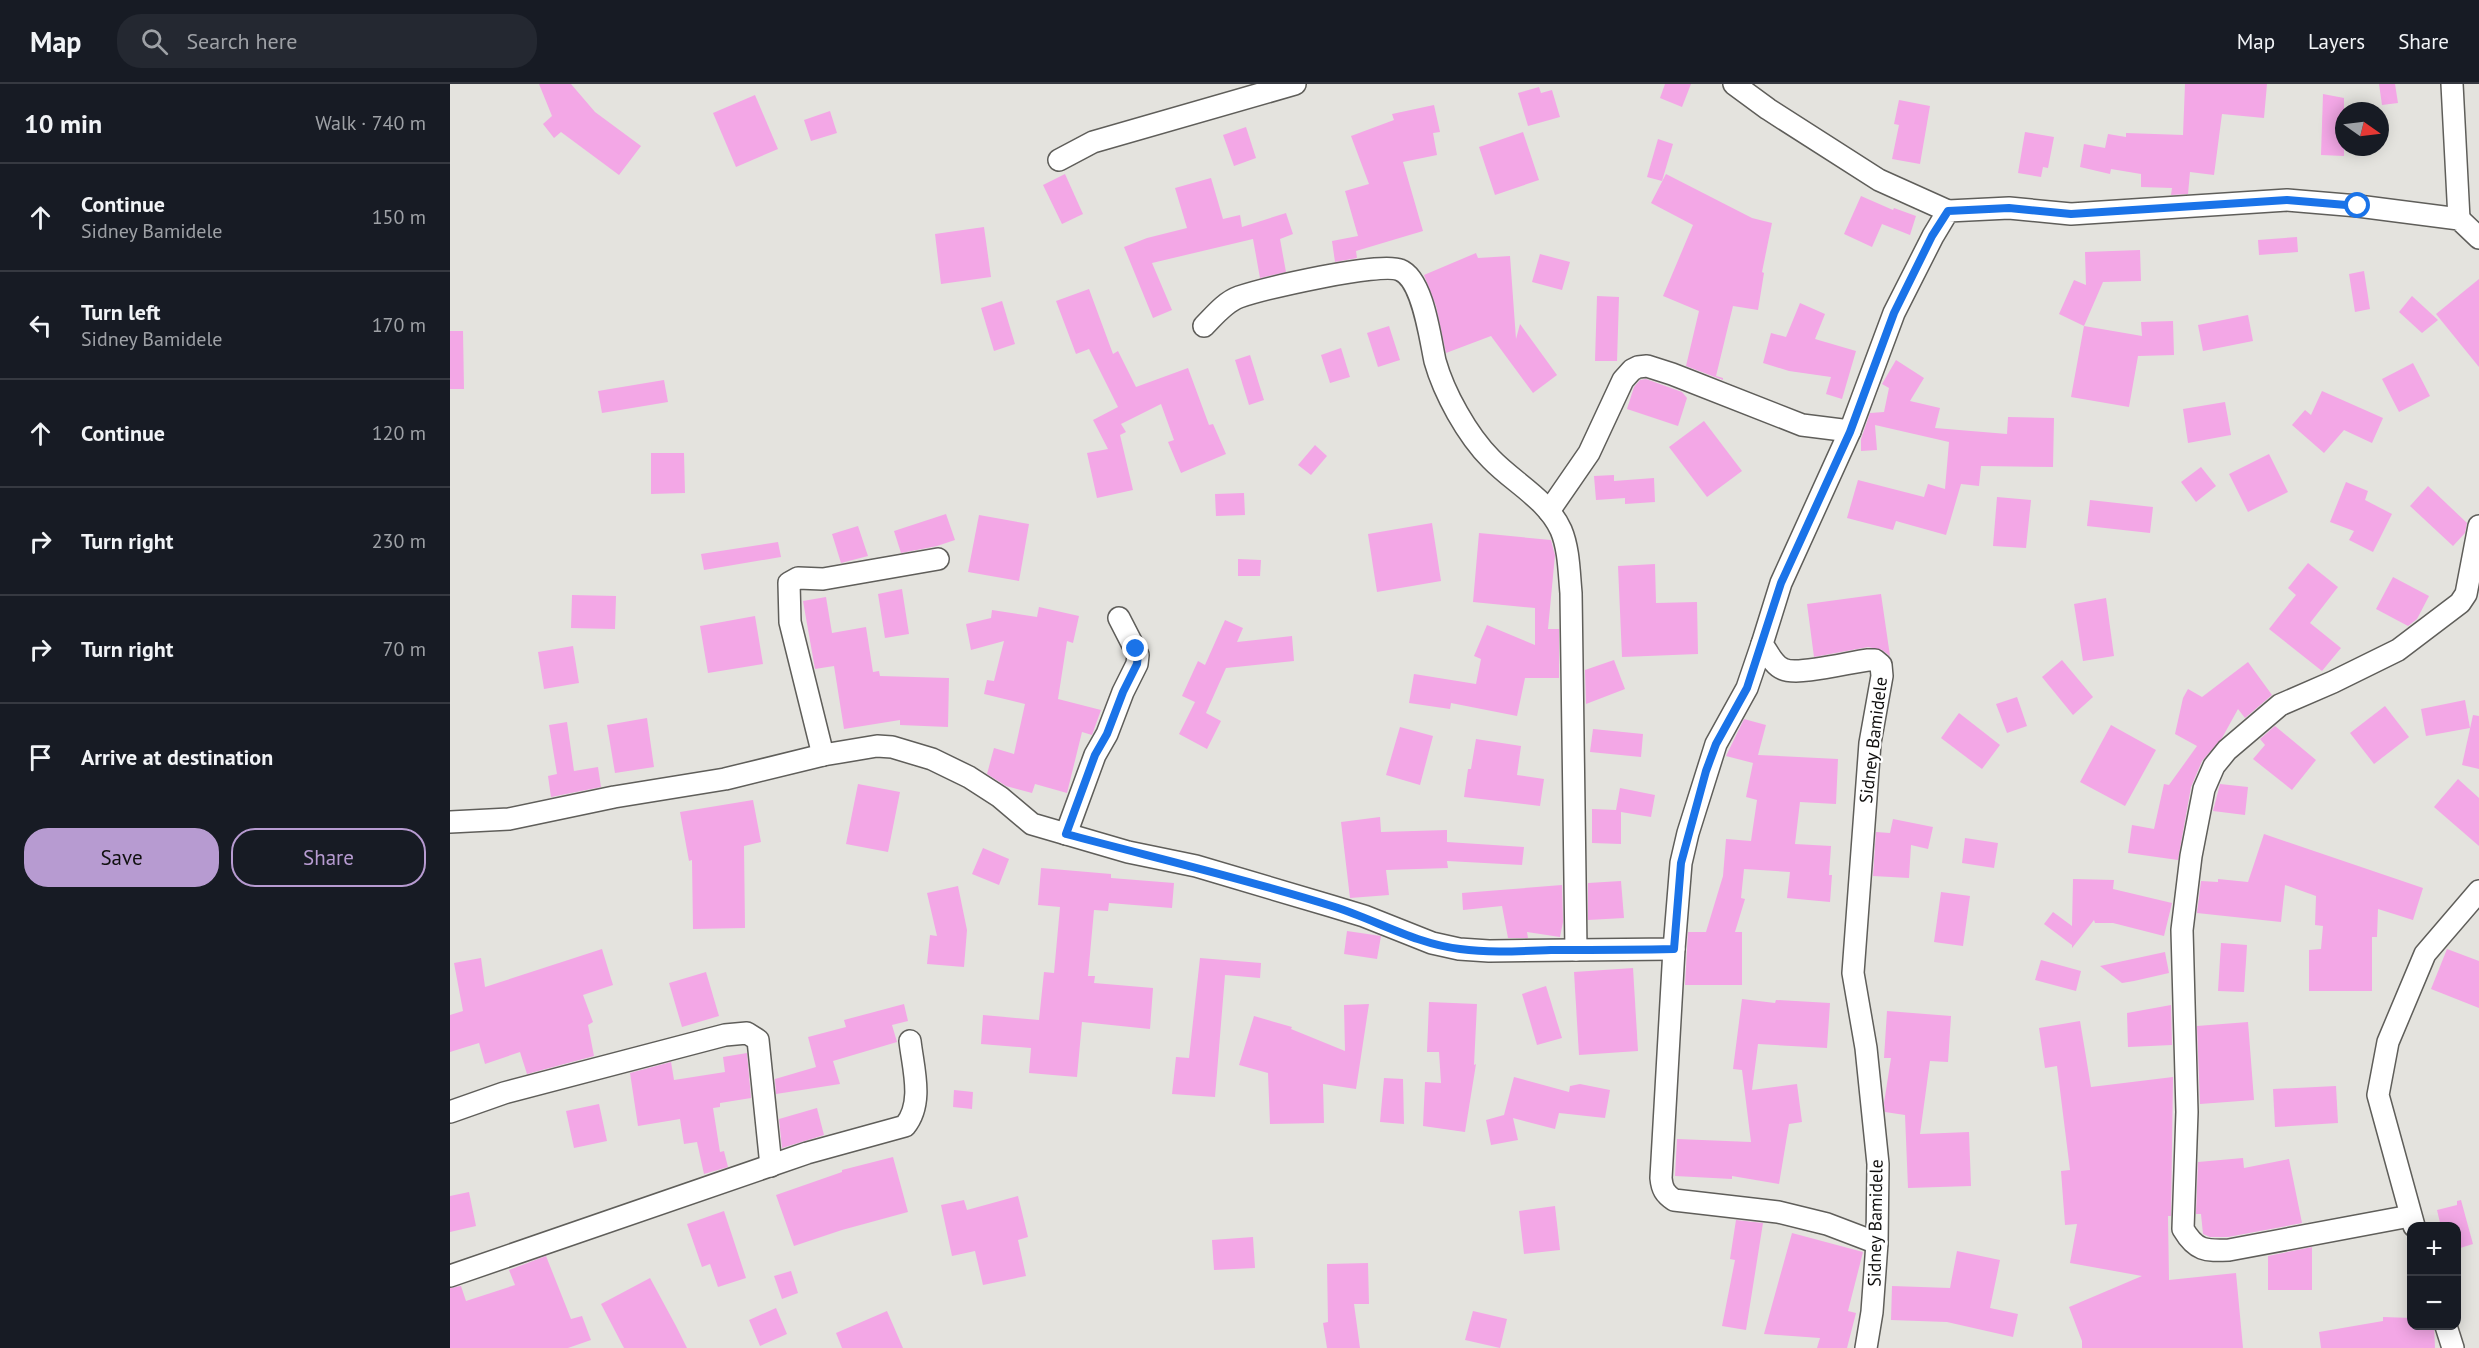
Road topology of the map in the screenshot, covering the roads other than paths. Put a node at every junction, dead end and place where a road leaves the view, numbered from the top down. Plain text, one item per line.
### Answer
1 (1295, 84) edge
2 (1734, 84) edge
3 (2452, 84) edge
4 (1059, 160) dead end
5 (1948, 211) junction
6 (2459, 219) junction
7 (2479, 238) edge
8 (1204, 326) dead end
9 (1850, 432) junction
10 (1549, 511) junction
11 (2479, 526) edge
12 (938, 559) dead end
13 (1119, 618) dead end
14 (1762, 644) junction
15 (823, 755) junction
16 (450, 822) edge
17 (1066, 834) junction
18 (2479, 891) edge
19 (1674, 949) junction
20 (1576, 950) junction
21 (910, 1041) dead end
22 (450, 1113) edge
23 (771, 1166) junction
24 (2412, 1221) edge
25 (1877, 1243) junction
26 (450, 1276) edge
27 (2447, 1330) edge
28 (1866, 1348) edge
29 (2453, 1348) edge

1 - 4 street
2 - 5 street
3 - 6 street
5 - 6 street
5 - 9 street
6 - 7 street
8 - 10 street
9 - 10 street
9 - 14 street
10 - 20 street
11 - 24 street
12 - 15 street
13 - 17 street
14 - 19 street
14 - 25 street, Sidney Bamidele
15 - 16 street
15 - 17 street
17 - 20 street
18 - 24 street
19 - 20 street
19 - 25 street
21 - 23 street
22 - 23 street
23 - 26 street
25 - 28 street, Sidney Bamidele
27 - 29 street

